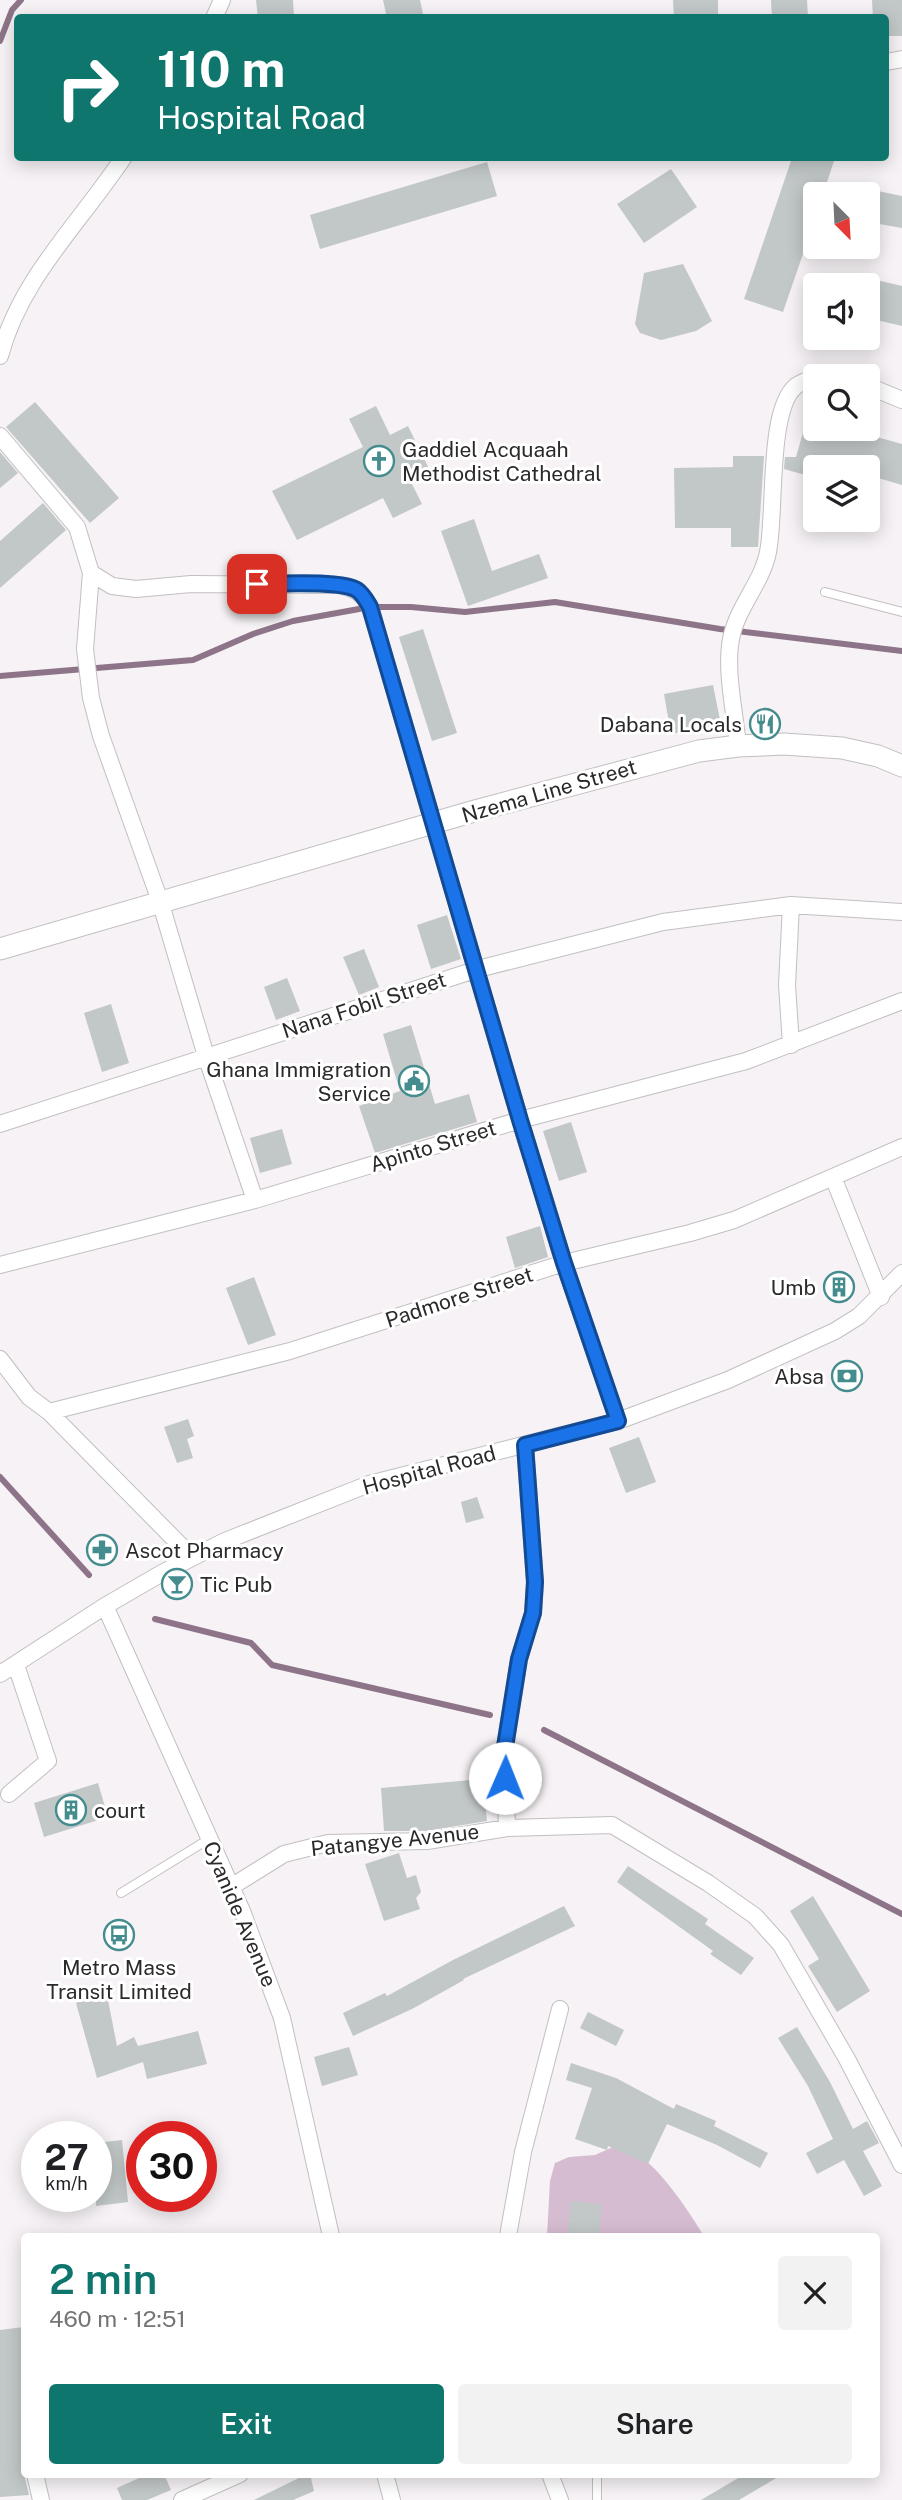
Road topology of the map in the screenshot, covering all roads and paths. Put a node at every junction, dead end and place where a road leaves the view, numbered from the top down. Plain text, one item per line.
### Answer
1 (120, 161) edge
2 (0, 356) edge
3 (803, 383) edge
4 (880, 391) edge
5 (902, 400) edge
6 (0, 436) edge
7 (91, 572) junction
8 (825, 592) dead end
9 (902, 612) edge
10 (738, 746) junction
11 (902, 766) edge
12 (434, 824) junction
13 (160, 901) junction
14 (791, 905) junction
15 (902, 912) edge
16 (0, 949) edge
17 (478, 970) junction
18 (902, 1001) edge
19 (791, 1045) junction
20 (206, 1056) junction
21 (520, 1120) junction
22 (0, 1124) edge
23 (902, 1147) edge
24 (833, 1177) junction
25 (255, 1200) junction
26 (564, 1263) junction
27 (0, 1265) edge
28 (902, 1273) edge
29 (881, 1297) junction
30 (0, 1359) edge
31 (49, 1412) junction
32 (618, 1421) junction
33 (525, 1445) junction
34 (191, 1558) junction
35 (105, 1606) junction
36 (16, 1665) junction
37 (0, 1674) edge
38 (9, 1794) dead end
39 (507, 1828) junction
40 (209, 1839) junction
41 (231, 1887) junction
42 (121, 1893) dead end
43 (560, 2009) dead end
44 (902, 2165) edge
45 (330, 2233) edge
46 (509, 2233) edge
47 (36, 2478) edge
48 (231, 2478) edge
49 (386, 2478) edge
50 (552, 2478) edge
51 (597, 2478) edge
52 (41, 2500) edge
53 (182, 2500) edge
54 (392, 2500) edge
55 (560, 2500) edge
56 (597, 2500) edge

1 - 2 street
3 - 10 street
4 - 5 street
6 - 7 street
7 - 12 street
7 - 13 street
8 - 9 lane
10 - 11 street, Nzema Line Street
10 - 12 street, Nzema Line Street
12 - 13 street, Nzema Line Street
12 - 17 street
13 - 16 street, Nzema Line Street
13 - 20 street
14 - 15 street, Nana Fobil Street
14 - 17 street, Nana Fobil Street
14 - 19 street
17 - 20 street, Nana Fobil Street
17 - 21 street
18 - 19 street, Apinto Street
19 - 21 street, Apinto Street
20 - 22 street, Nana Fobil Street
20 - 25 street
21 - 25 street, Apinto Street
21 - 26 street
23 - 24 street, Padmore Street
24 - 26 street, Padmore Street
24 - 29 street
25 - 27 street, Apinto Street
26 - 31 street, Padmore Street
26 - 32 street
28 - 29 street, Hospital Road
29 - 32 street, Hospital Road
30 - 31 street
31 - 34 street
32 - 33 street, Hospital Road
33 - 34 street, Hospital Road
33 - 39 street
34 - 35 street, Hospital Road
35 - 36 street, Hospital Road
35 - 40 street, Cyanide Avenue
36 - 37 street, Hospital Road
36 - 38 street
39 - 41 street, Patangye Avenue
39 - 44 street, Patangye Avenue
40 - 41 street, Cyanide Avenue
40 - 42 lane
41 - 45 street, Cyanide Avenue
43 - 46 street
47 - 52 street
48 - 53 street
49 - 54 street
50 - 55 street
51 - 56 lane

